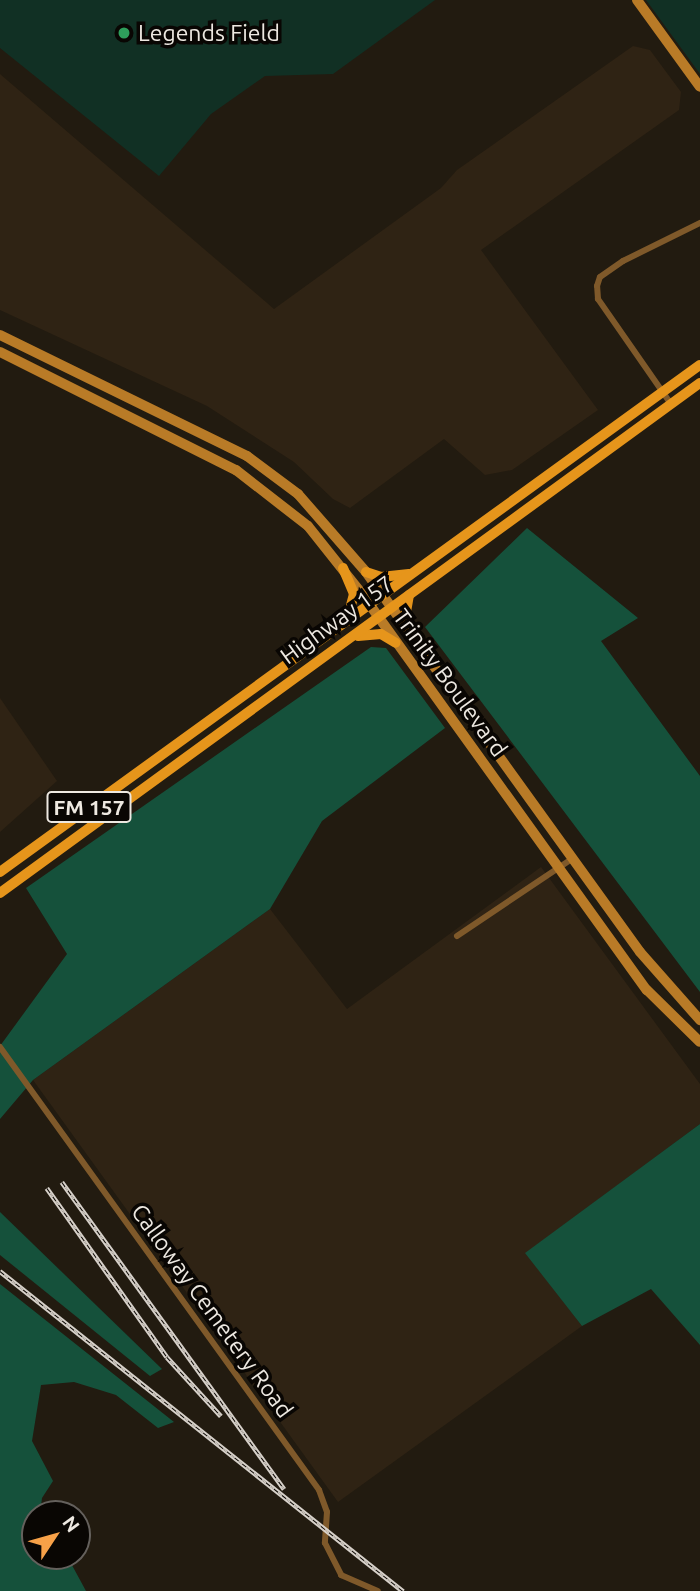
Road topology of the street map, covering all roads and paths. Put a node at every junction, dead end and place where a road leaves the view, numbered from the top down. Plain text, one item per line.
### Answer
1 (638, 0) edge
2 (700, 87) edge
3 (700, 223) edge
4 (0, 335) edge
5 (0, 352) edge
6 (700, 365) edge
7 (700, 383) edge
8 (662, 392) junction
9 (671, 404) junction
10 (150, 407) junction
11 (142, 421) junction
12 (343, 568) junction
13 (366, 572) junction
14 (411, 573) junction
15 (411, 591) junction
16 (382, 595) junction
17 (369, 605) junction
18 (391, 608) junction
19 (378, 618) junction
20 (346, 622) junction
21 (412, 636) junction
22 (349, 639) junction
23 (396, 643) junction
24 (473, 720) junction
25 (461, 730) junction
26 (179, 741) junction
27 (187, 754) junction
28 (573, 858) junction
29 (559, 867) junction
30 (0, 872) edge
31 (0, 893) edge
32 (457, 936) dead end
33 (700, 1020) edge
34 (700, 1042) edge
35 (0, 1047) edge
36 (378, 1591) edge

1 - 2 main road
3 - 8 street
4 - 10 main road, Trinity Boulevard
5 - 11 main road, Trinity Boulevard
6 - 8 main road, Highway 157 / FM 157
7 - 9 main road, Highway 157 / FM 157
8 - 9 street
8 - 14 main road, Highway 157 / FM 157
9 - 15 main road, Highway 157 / FM 157
10 - 11 main road
10 - 13 main road, Trinity Boulevard
11 - 12 main road, Trinity Boulevard
12 - 17 main road, Trinity Boulevard
12 - 20 main road
13 - 14 main road
13 - 16 main road, Trinity Boulevard
14 - 16 main road, Highway 157 / FM 157
15 - 18 main road, Highway 157 / FM 157
15 - 21 main road
16 - 17 main road, Highway 157 / FM 157
16 - 18 main road, Trinity Boulevard
17 - 19 main road, Trinity Boulevard
17 - 20 main road, Highway 157 / FM 157
18 - 19 main road, Highway 157 / FM 157
18 - 21 main road, Trinity Boulevard
19 - 22 main road, Highway 157 / FM 157
19 - 23 main road, Trinity Boulevard
20 - 26 main road, Highway 157 / FM 157
21 - 24 main road, Trinity Boulevard
22 - 23 main road
22 - 27 main road, Highway 157 / FM 157
23 - 25 main road, Trinity Boulevard
24 - 25 main road
24 - 28 main road, Trinity Boulevard
25 - 29 main road, Trinity Boulevard
26 - 27 main road
26 - 30 main road, Highway 157 / FM 157
27 - 31 main road, Highway 157 / FM 157
28 - 29 street
28 - 33 main road, Trinity Boulevard
29 - 32 street
29 - 34 main road, Trinity Boulevard
35 - 36 street, Calloway Cemetery Road

